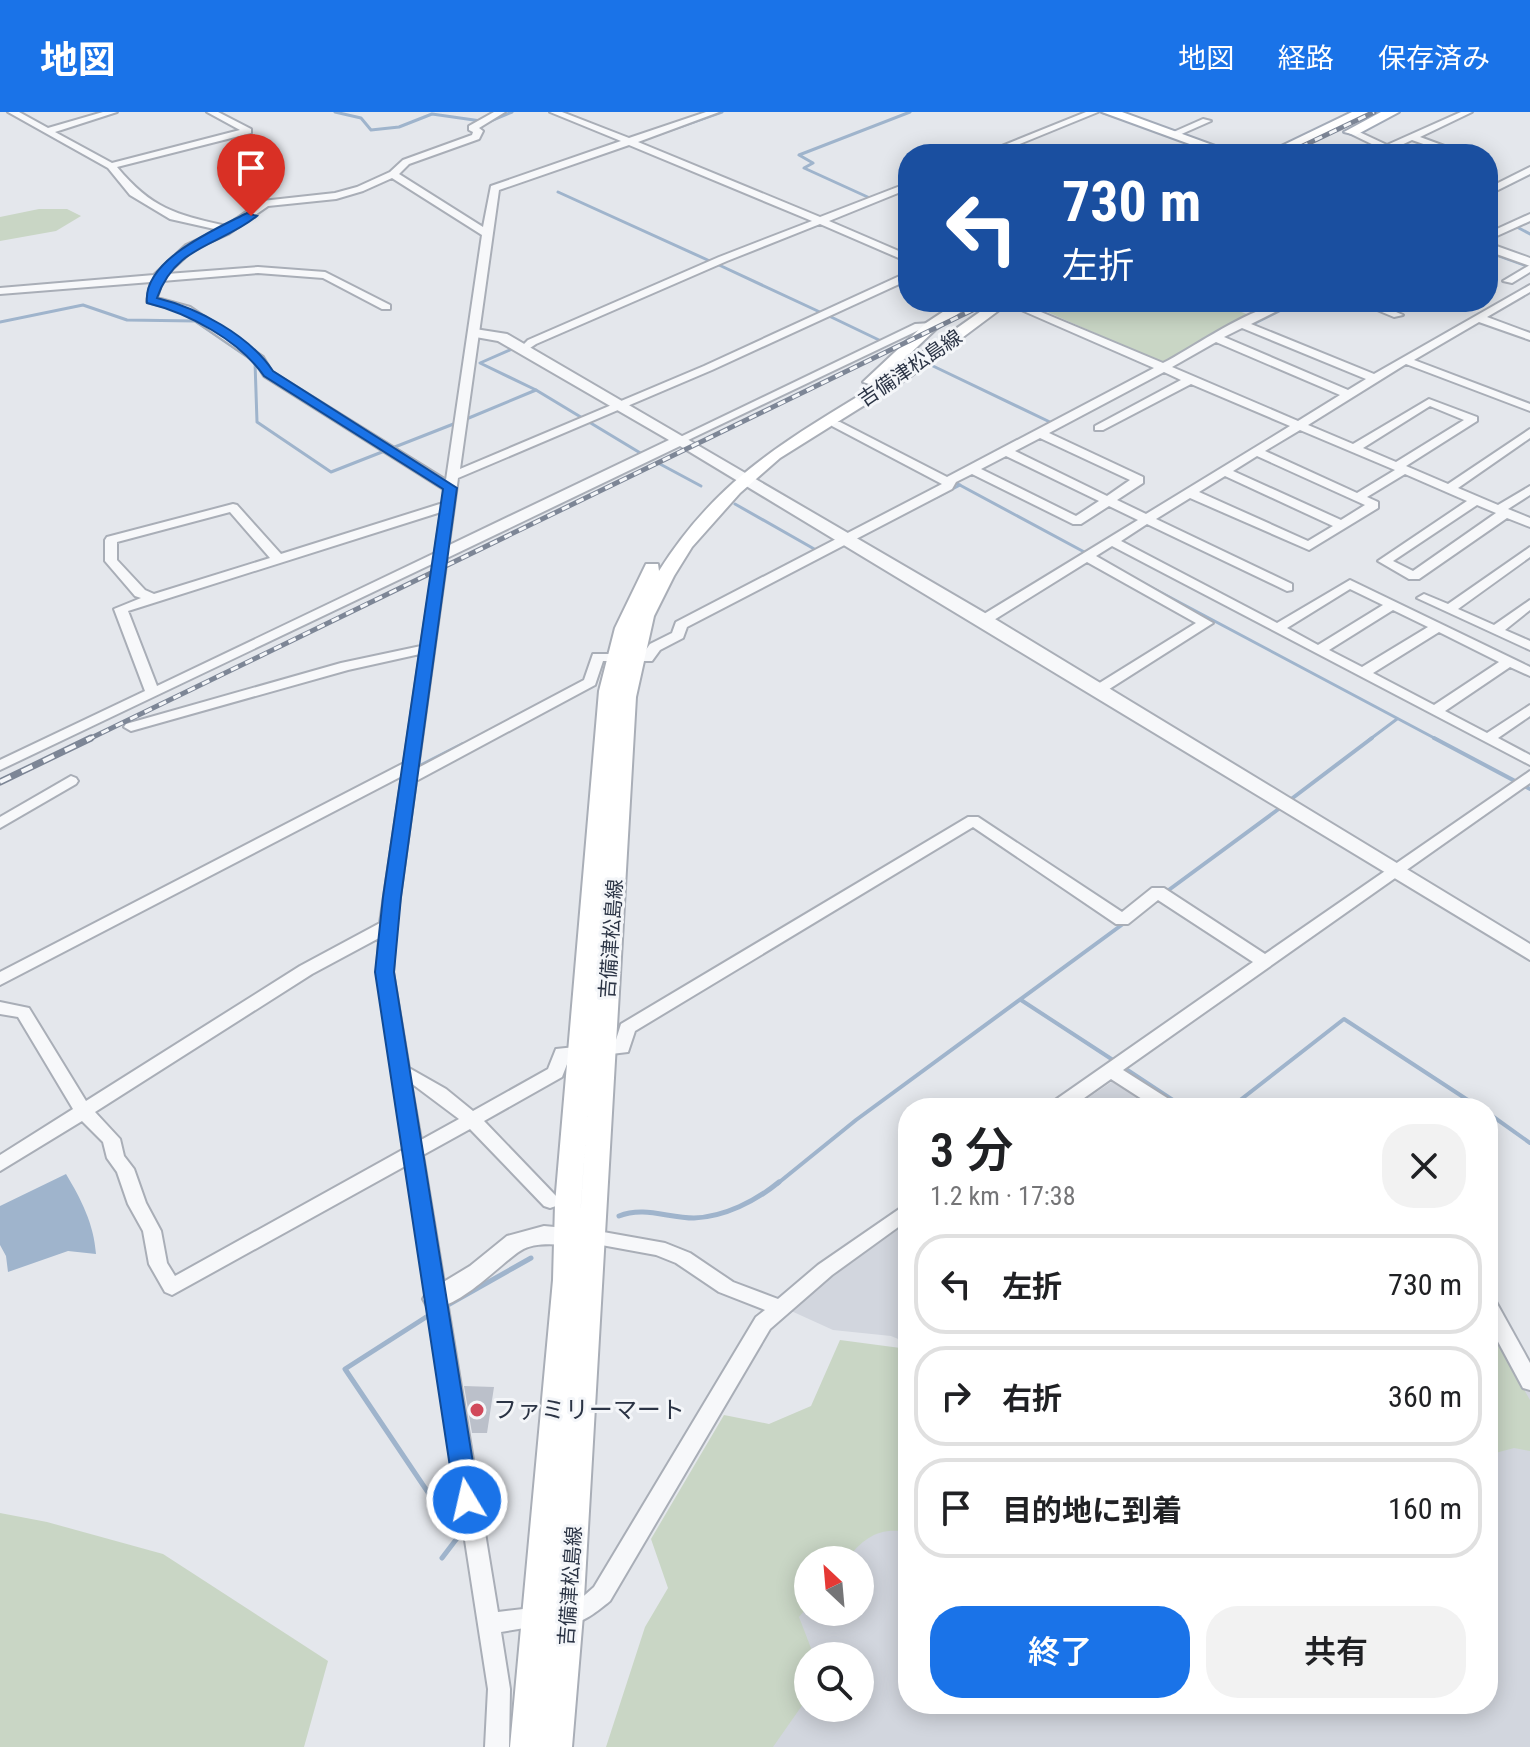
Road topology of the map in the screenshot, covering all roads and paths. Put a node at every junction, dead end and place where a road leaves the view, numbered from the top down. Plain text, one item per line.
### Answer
1 (12, 112) edge
2 (113, 112) edge
3 (211, 112) edge
4 (501, 112) edge
5 (554, 112) edge
6 (715, 112) edge
7 (1094, 112) edge
8 (1109, 112) edge
9 (1363, 112) edge
10 (1392, 112) edge
11 (1468, 112) edge
12 (1206, 121) dead end
13 (48, 131) junction
14 (1352, 132) junction
15 (1174, 134) junction
16 (1412, 137) junction
17 (630, 141) junction
18 (1012, 144) edge
19 (1202, 144) edge
20 (1294, 144) edge
21 (1327, 144) edge
22 (1381, 144) edge
23 (1395, 144) edge
24 (1432, 144) edge
25 (111, 166) junction
26 (1530, 170) edge
27 (393, 174) junction
28 (1498, 187) edge
29 (898, 190) edge
30 (1530, 217) edge
31 (821, 223) junction
32 (226, 229) junction
33 (1498, 232) edge
34 (487, 234) junction
35 (1498, 251) edge
36 (898, 255) edge
37 (1530, 262) edge
38 (1530, 268) edge
39 (158, 277) junction
40 (898, 280) edge
41 (1508, 281) dead end
42 (1530, 288) edge
43 (0, 291) edge
44 (1498, 302) edge
45 (1503, 304) junction
46 (386, 307) dead end
47 (1498, 307) edge
48 (953, 312) edge
49 (992, 312) edge
50 (1030, 312) edge
51 (1272, 312) edge
52 (1390, 312) edge
53 (1489, 312) edge
54 (1398, 315) dead end
55 (1478, 318) junction
56 (931, 326) junction
57 (1246, 326) junction
58 (475, 333) junction
59 (1530, 337) edge
60 (1218, 339) junction
61 (524, 349) junction
62 (1405, 360) junction
63 (1165, 369) junction
64 (1375, 379) junction
65 (1189, 380) junction
66 (1350, 395) junction
67 (621, 405) junction
68 (1530, 408) edge
69 (836, 424) dead end
70 (1300, 427) junction
71 (1099, 428) dead end
72 (1530, 433) edge
73 (1041, 434) junction
74 (680, 440) junction
75 (1353, 449) junction
76 (1008, 452) junction
77 (1257, 452) junction
78 (1400, 468) junction
79 (974, 470) junction
80 (1225, 472) junction
81 (740, 476) junction
82 (452, 482) junction
83 (949, 483) junction
84 (1448, 489) junction
85 (1530, 490) edge
86 (1190, 493) junction
87 (1358, 497) junction
88 (1476, 500) junction
89 (1109, 501) junction
90 (447, 506) junction
91 (1502, 511) junction
92 (1149, 520) junction
93 (1530, 523) edge
94 (1342, 525) junction
95 (849, 540) junction
96 (1111, 541) junction
97 (1530, 551) edge
98 (443, 554) junction
99 (1089, 554) junction
100 (278, 559) junction
101 (1287, 587) dead end
102 (152, 598) junction
103 (1424, 598) dead end
104 (1530, 604) edge
105 (1393, 605) junction
106 (1449, 609) junction
107 (984, 620) junction
108 (1438, 627) junction
109 (1277, 628) junction
110 (1496, 630) junction
111 (1528, 643) edge
112 (426, 649) junction
113 (1319, 650) junction
114 (623, 658) junction
115 (1509, 662) junction
116 (1530, 672) edge
117 (1363, 673) junction
118 (1098, 690) junction
119 (152, 692) junction
120 (1530, 709) edge
121 (1435, 711) junction
122 (131, 727) dead end
123 (1488, 739) junction
124 (1530, 761) edge
125 (0, 766) edge
126 (409, 772) junction
127 (71, 781) dead end
128 (1523, 781) edge
129 (0, 823) edge
130 (1394, 871) junction
131 (388, 926) junction
132 (1530, 953) edge
133 (1265, 962) junction
134 (0, 979) edge
135 (0, 1008) edge
136 (593, 1051) junction
137 (1117, 1067) junction
138 (402, 1072) junction
139 (1072, 1098) edge
140 (1156, 1098) edge
141 (83, 1111) junction
142 (470, 1121) junction
143 (413, 1154) junction
144 (0, 1164) edge
145 (550, 1201) dead end
146 (898, 1217) edge
147 (567, 1236) junction
148 (592, 1237) junction
149 (436, 1306) junction
150 (778, 1307) junction
151 (1498, 1323) edge
152 (1530, 1382) edge
153 (568, 1615) junction
154 (539, 1618) junction
155 (487, 1624) junction
156 (497, 1747) edge
157 (526, 1747) edge
158 (556, 1747) edge

1 - 13 street
2 - 13 street
3 - 25 street
4 - 27 street
5 - 17 street
6 - 17 street
7 - 18 street
8 - 15 main road
9 - 20 main road
10 - 14 main road
11 - 16 street
12 - 15 street
13 - 25 street
14 - 21 main road
14 - 22 street
15 - 19 main road
16 - 23 street
16 - 24 street
17 - 31 street
17 - 34 street
25 - 32 street
26 - 28 street
27 - 32 street
27 - 34 street
29 - 31 street
30 - 33 street
31 - 36 street
31 - 61 street
32 - 39 street
34 - 58 street
35 - 37 street
38 - 41 street
39 - 43 street
39 - 46 street
39 - 82 street
40 - 67 street
42 - 45 street
44 - 45 street
45 - 47 street
48 - 56 main road, 吉備津松島線
49 - 81 main road, 吉備津松島線
50 - 63 street
51 - 57 street
52 - 54 street
53 - 55 street
55 - 59 street
55 - 62 street
56 - 74 street
56 - 81 main road, 吉備津松島線
57 - 60 street
57 - 64 street
58 - 61 street
58 - 82 street
60 - 63 street
60 - 66 street
61 - 67 street
62 - 64 street
62 - 68 street
63 - 65 street
63 - 73 street
64 - 66 street
65 - 70 street
65 - 71 street
66 - 70 street
67 - 74 street
67 - 82 street
69 - 83 street
70 - 75 street
70 - 77 street
72 - 84 street
73 - 76 street
73 - 89 street
74 - 81 street
74 - 98 street
75 - 78 street
75 - 78 street
76 - 79 street
76 - 89 street
77 - 80 street
77 - 87 street
78 - 84 street
78 - 87 street
79 - 83 street
79 - 89 street
80 - 86 street
80 - 94 street
81 - 95 street
81 - 114 main road, 吉備津松島線
82 - 90 street
83 - 95 street
84 - 88 street
85 - 91 street
86 - 92 street
86 - 94 street
87 - 94 street
88 - 91 street
88 - 91 street
89 - 92 street
90 - 98 street
90 - 100 street
91 - 93 street
92 - 96 street
92 - 101 street
95 - 107 street
95 - 114 street
96 - 99 street
96 - 109 street
97 - 106 street
98 - 112 street
98 - 119 street
99 - 107 street
99 - 118 street
100 - 102 street
100 - 102 street
102 - 119 street
103 - 106 street
104 - 110 street
105 - 108 street
105 - 109 street
105 - 113 street
106 - 110 street
107 - 118 street
108 - 115 street
108 - 117 street
109 - 113 street
110 - 111 street
112 - 122 street
112 - 126 street
113 - 117 street
114 - 126 street
114 - 136 main road, 吉備津松島線
115 - 116 street
115 - 121 street
117 - 121 street
118 - 130 street
119 - 125 street
120 - 123 street
121 - 123 street
123 - 124 street
126 - 131 street
126 - 134 street
127 - 129 street
128 - 130 street
130 - 132 street
130 - 133 street
131 - 138 street
131 - 141 street
133 - 136 street
133 - 137 street
135 - 141 street
136 - 142 street
136 - 147 main road, 吉備津松島線
136 - 148 main road, 吉備津松島線
137 - 139 street
137 - 140 street
138 - 142 street
138 - 143 street
141 - 143 street
141 - 144 street
142 - 143 street
142 - 145 street
143 - 149 street
146 - 150 street
147 - 148 street
147 - 149 street
147 - 154 main road, 吉備津松島線
148 - 150 street
148 - 153 main road, 吉備津松島線
149 - 155 street
150 - 153 street
151 - 152 street
153 - 154 street
153 - 158 main road, 吉備津松島線
154 - 155 street
154 - 157 main road, 吉備津松島線
155 - 156 street

